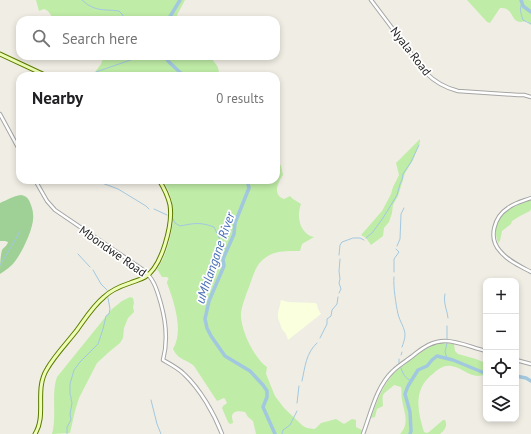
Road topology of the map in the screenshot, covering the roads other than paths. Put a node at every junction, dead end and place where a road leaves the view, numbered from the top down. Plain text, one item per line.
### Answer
1 (371, 0) edge
2 (0, 54) edge
3 (38, 72) edge
4 (531, 97) edge
5 (0, 114) edge
6 (16, 144) edge
7 (38, 184) edge
8 (161, 184) edge
9 (531, 198) edge
10 (531, 272) edge
11 (148, 275) junction
12 (483, 351) edge
13 (519, 361) edge
14 (531, 364) edge
15 (35, 434) edge
16 (222, 434) edge
17 (363, 434) edge

1 - 4 street, Nyala Road
2 - 3 main road
5 - 6 street
7 - 11 street, Mbondwe Road
8 - 11 main road
9 - 10 street
11 - 15 main road
11 - 16 street, Mbondwe Road
12 - 17 street
13 - 14 street

